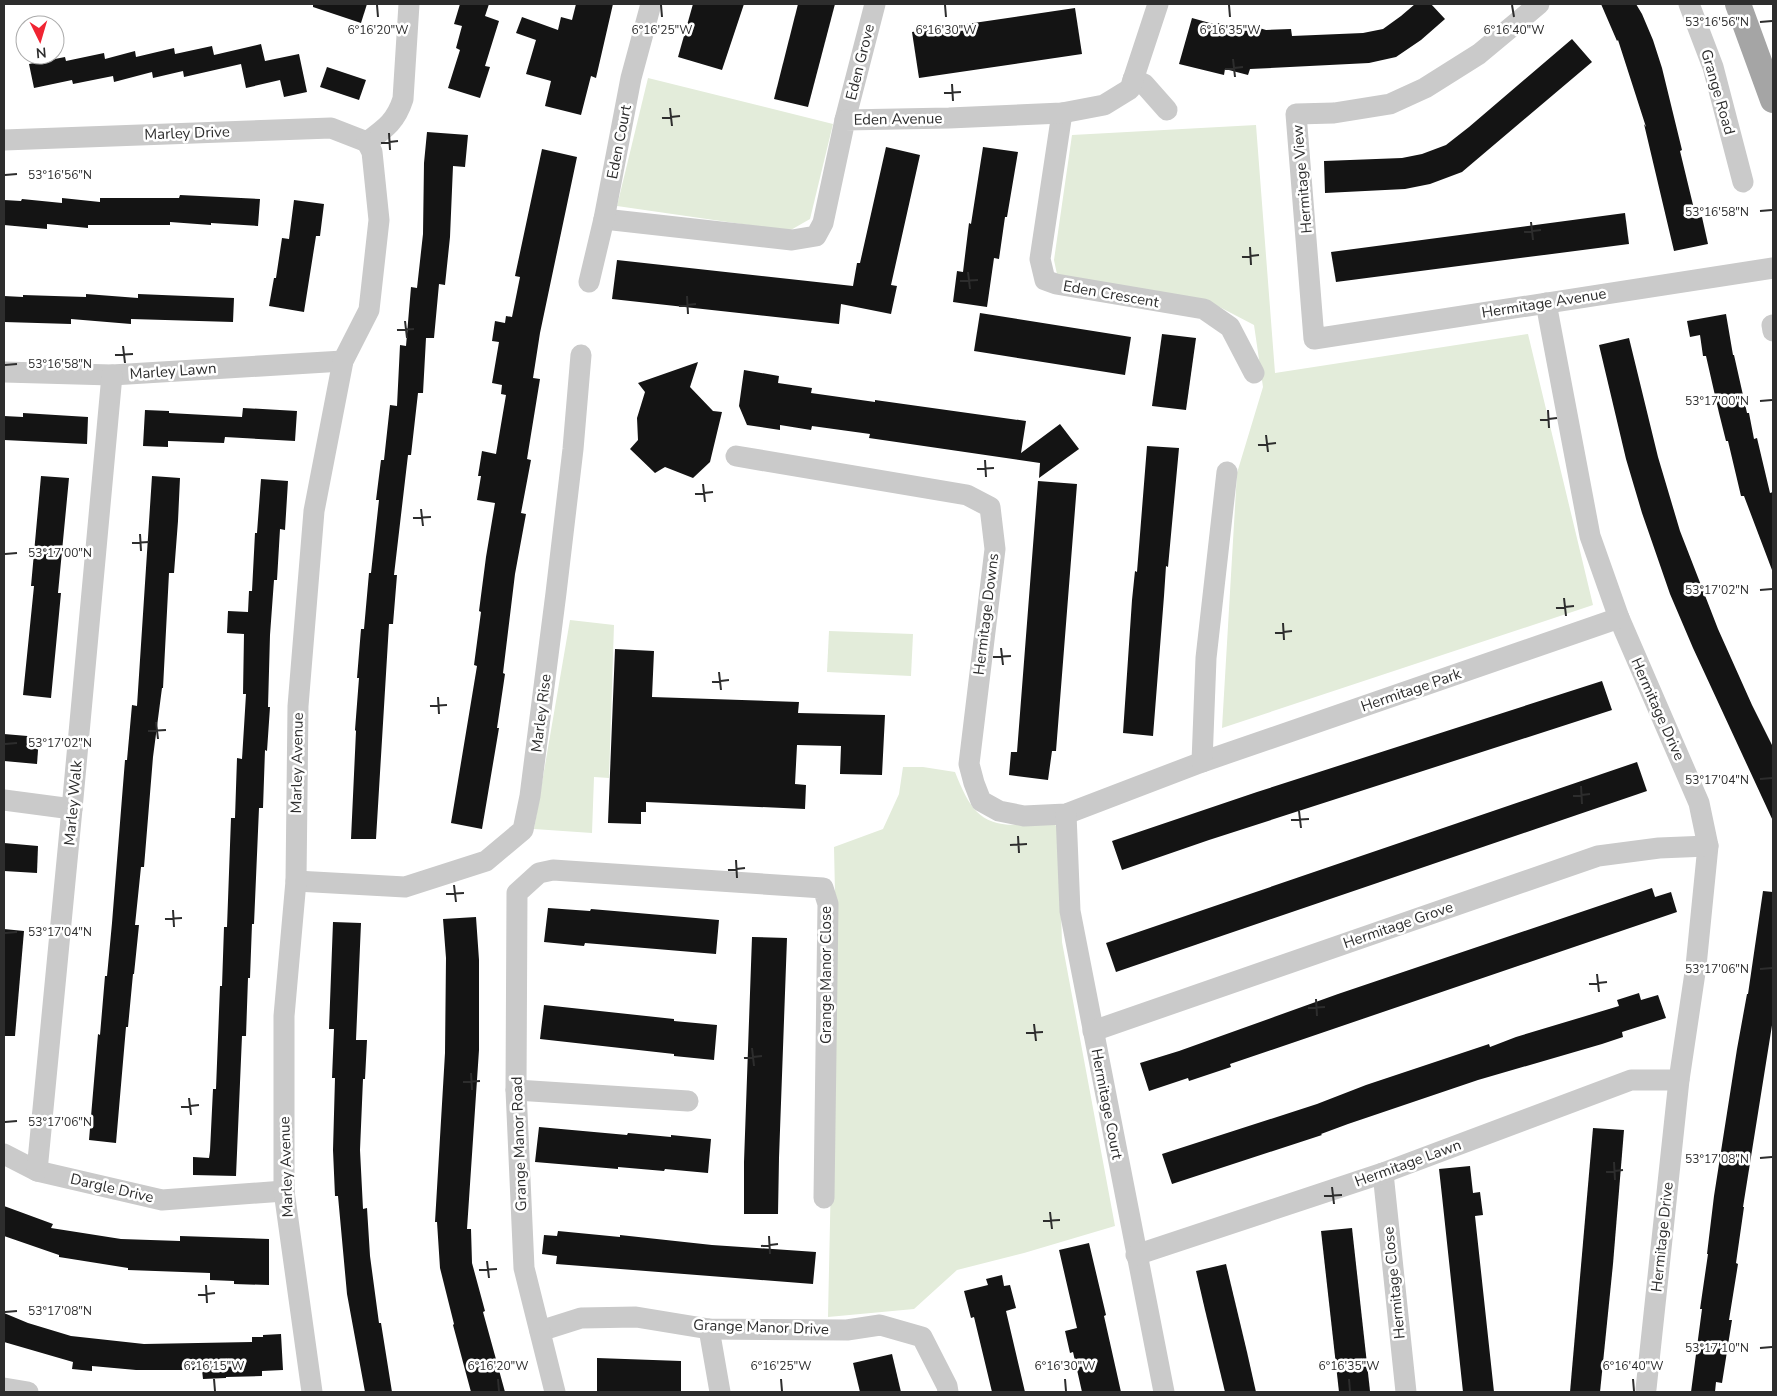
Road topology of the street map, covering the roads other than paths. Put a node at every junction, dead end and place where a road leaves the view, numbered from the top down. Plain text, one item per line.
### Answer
1 (409, 4) edge
2 (651, 4) edge
3 (875, 4) edge
4 (1158, 4) edge
5 (1539, 4) edge
6 (1689, 4) edge
7 (1738, 4) edge
8 (1131, 84) junction
9 (1773, 100) edge
10 (1167, 110) dead end
11 (1062, 113) junction
12 (845, 120) junction
13 (4, 140) edge
14 (367, 142) junction
15 (1743, 182) dead end
16 (604, 219) junction
17 (1773, 268) edge
18 (589, 282) dead end
19 (1546, 303) junction
20 (1314, 339) joint
21 (581, 355) dead end
22 (343, 360) junction
23 (4, 372) edge
24 (1254, 373) dead end
25 (112, 375) junction
26 (736, 456) dead end
27 (1227, 472) dead end
28 (1619, 618) junction
29 (1202, 762) junction
30 (4, 800) edge
31 (72, 809) junction
32 (1066, 814) junction
33 (1708, 846) junction
34 (296, 881) junction
35 (517, 892) joint
36 (1093, 1031) junction
37 (1679, 1080) junction
38 (516, 1090) junction
39 (688, 1101) dead end
40 (4, 1154) edge
41 (37, 1171) junction
42 (1383, 1173) junction
43 (284, 1191) junction
44 (824, 1198) dead end
45 (1136, 1255) junction
46 (709, 1329) junction
47 (540, 1331) junction
48 (4, 1388) edge
49 (1646, 1389) dead end
50 (28, 1392) edge
51 (312, 1392) edge
52 (555, 1392) edge
53 (720, 1392) edge
54 (948, 1392) edge
55 (1164, 1392) edge
56 (1406, 1392) edge

1 - 14 street
2 - 16 street, Eden Court
3 - 12 street, Eden Grove
4 - 8 street
5 - 20 street, Hermitage View
6 - 15 street, Grange Road
7 - 9 main road
8 - 10 street
8 - 11 street, Eden Avenue
11 - 12 street, Eden Avenue
11 - 24 street, Eden Crescent
12 - 16 street, Eden Avenue
13 - 14 street, Marley Drive
14 - 22 street, Marley Avenue
16 - 18 street, Eden Court
17 - 19 street, Hermitage Avenue
19 - 20 street, Hermitage Avenue
19 - 28 street, Hermitage Drive
21 - 34 street, Marley Rise
22 - 25 street, Marley Lawn
22 - 34 street, Marley Avenue
23 - 25 street, Marley Lawn
25 - 31 street, Marley Walk
26 - 32 street, Hermitage Downs
27 - 29 street
28 - 29 street, Hermitage Park
28 - 33 street, Hermitage Drive
29 - 32 street, Hermitage Park
30 - 31 street
31 - 41 street, Marley Walk
32 - 36 street, Hermitage Court
33 - 36 street, Hermitage Grove
33 - 37 street, Hermitage Drive
34 - 43 street, Marley Avenue
35 - 38 street, Grange Manor Road
35 - 44 street, Grange Manor Close
36 - 45 street, Hermitage Court
37 - 42 street, Hermitage Lawn
37 - 49 street, Hermitage Drive
38 - 39 street
38 - 47 street, Grange Manor Road
40 - 41 street, Dargle Drive
41 - 43 street, Dargle Drive
42 - 45 street, Hermitage Lawn
42 - 56 street, Hermitage Close
43 - 51 street, Marley Avenue
45 - 55 street, Hermitage Court
46 - 47 street, Grange Manor Drive
46 - 53 street
46 - 54 street, Grange Manor Drive
47 - 52 street, Grange Manor Road
48 - 50 street

